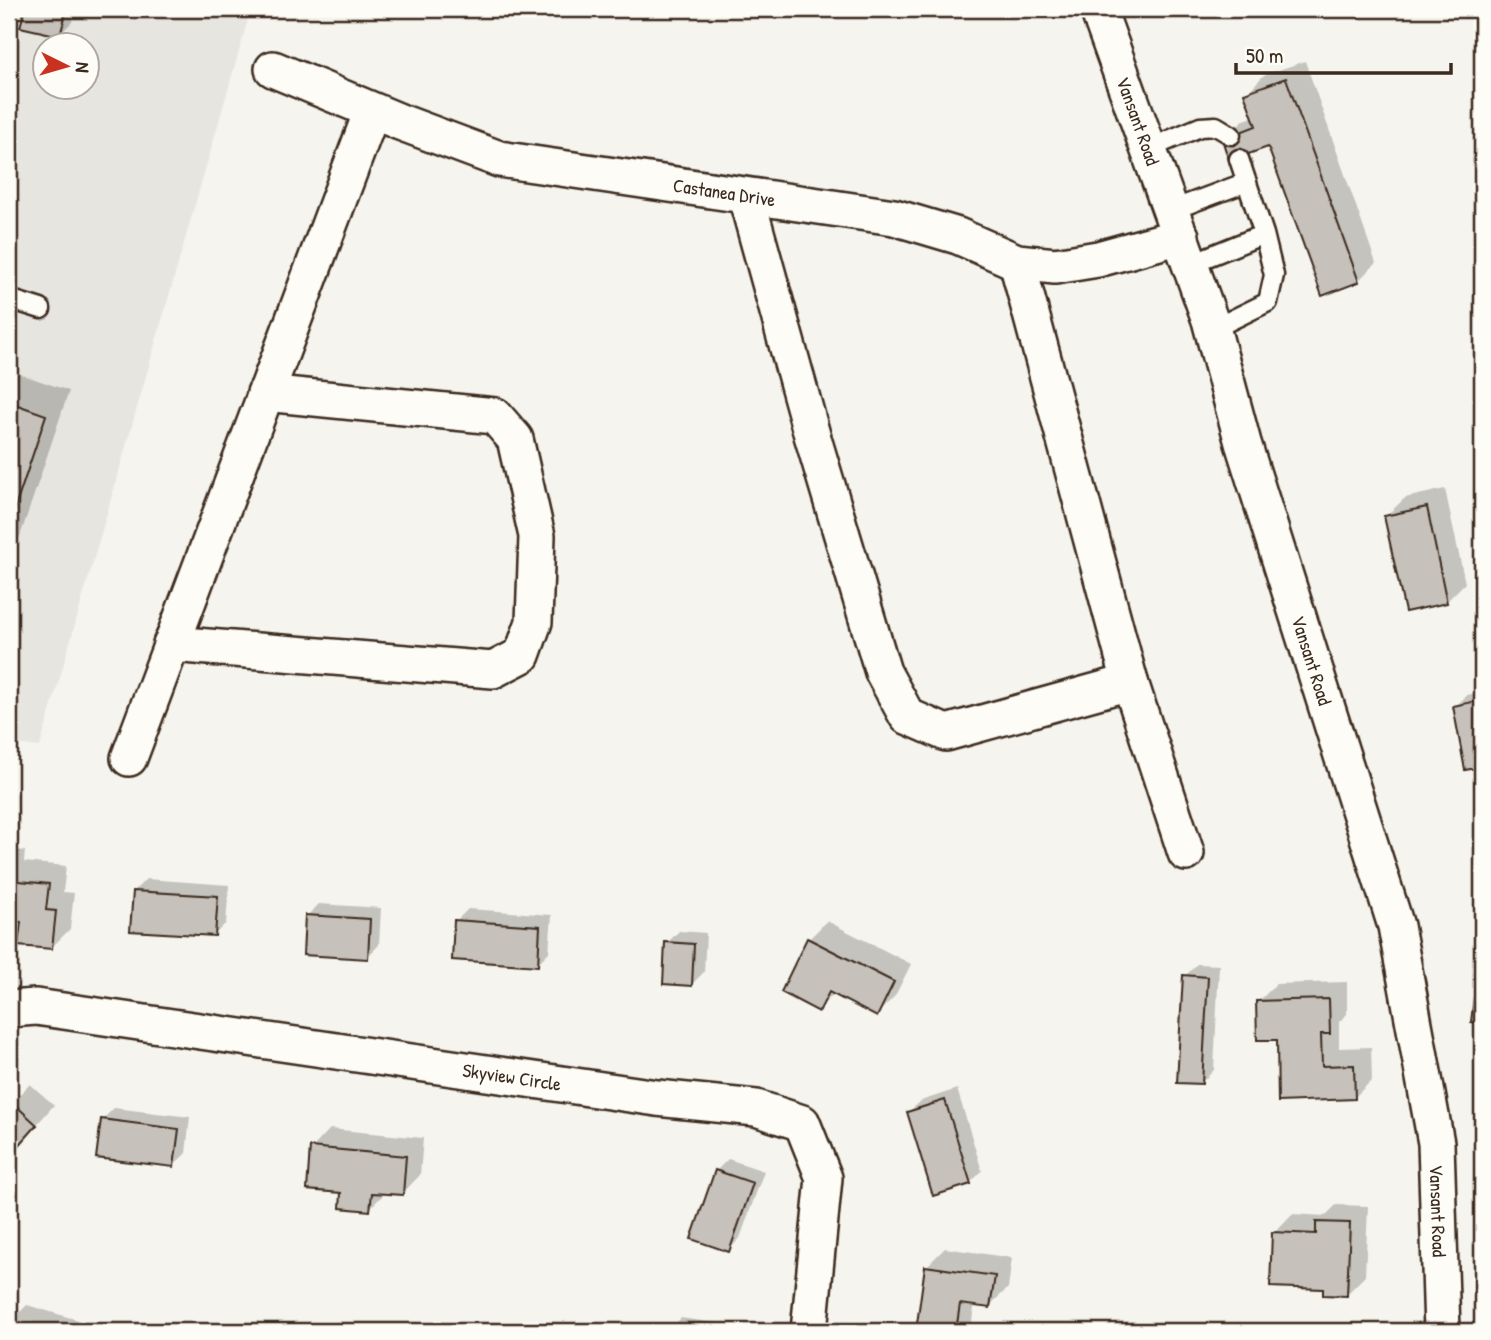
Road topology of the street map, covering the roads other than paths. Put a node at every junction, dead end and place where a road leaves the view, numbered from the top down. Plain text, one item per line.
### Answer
1 (1098, 9) edge
2 (273, 69) dead end
3 (372, 111) junction
4 (1223, 131) dead end
5 (1150, 148) junction
6 (1239, 159) dead end
7 (1247, 182) junction
8 (747, 196) junction
9 (1264, 234) junction
10 (1181, 237) junction
11 (1017, 262) junction
12 (9, 299) edge
13 (41, 309) dead end
14 (1213, 329) junction
15 (265, 393) junction
16 (171, 644) junction
17 (1130, 682) junction
18 (129, 758) dead end
19 (1186, 853) dead end
20 (9, 1009) edge
21 (809, 1331) edge
22 (1442, 1331) edge

1 - 5 street, Vansant Road
2 - 3 street, Castanea Drive
3 - 8 street, Castanea Drive
3 - 15 street
4 - 5 lane
5 - 10 street, Vansant Road
6 - 7 lane
7 - 9 lane
7 - 10 lane
8 - 11 street, Castanea Drive
8 - 17 street
9 - 10 lane
9 - 14 lane
10 - 11 street, Castanea Drive
10 - 14 street, Vansant Road
11 - 17 street
12 - 13 lane
14 - 22 street, Vansant Road
15 - 16 street
15 - 16 street
16 - 18 street
17 - 19 street
20 - 21 street, Skyview Circle

